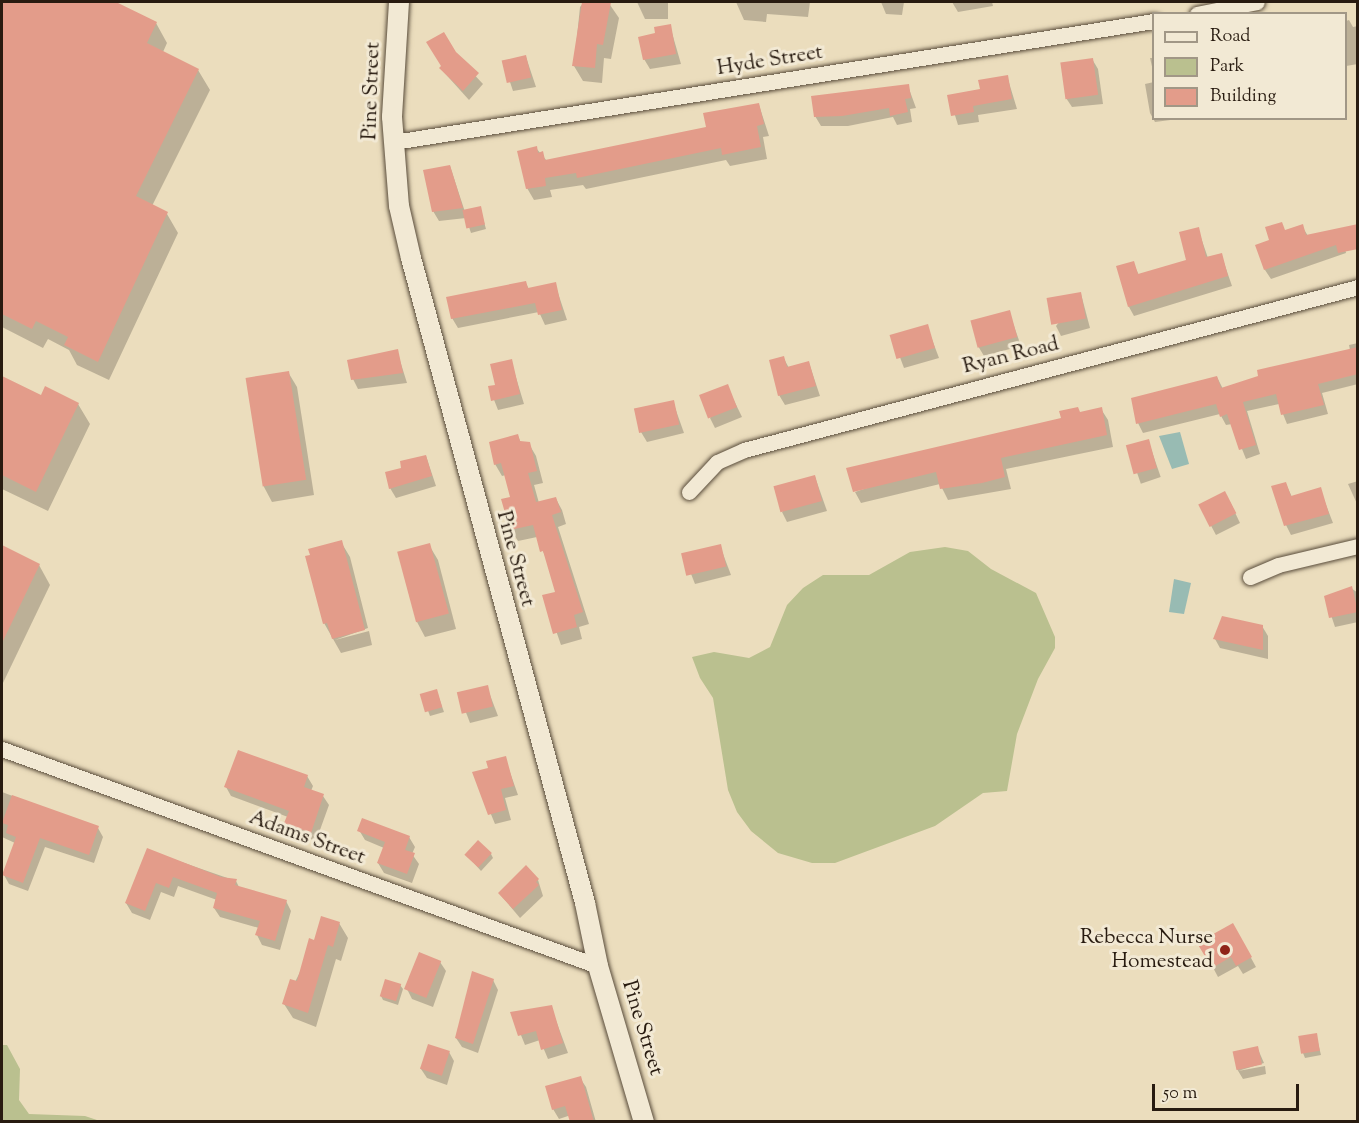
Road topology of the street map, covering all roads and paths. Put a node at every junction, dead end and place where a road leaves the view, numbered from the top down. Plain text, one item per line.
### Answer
1 (399, 2) edge
2 (1257, 2) edge
3 (1207, 12) edge
4 (1152, 21) edge
5 (394, 142) junction
6 (1358, 287) edge
7 (689, 492) dead end
8 (1358, 546) edge
9 (1250, 577) dead end
10 (2, 749) edge
11 (598, 966) junction
12 (644, 1122) edge

1 - 5 street, Pine Street
2 - 3 street
4 - 5 street, Hyde Street
5 - 11 street, Pine Street
6 - 7 street, Ryan Road
8 - 9 street
10 - 11 street, Adams Street
11 - 12 street, Pine Street

